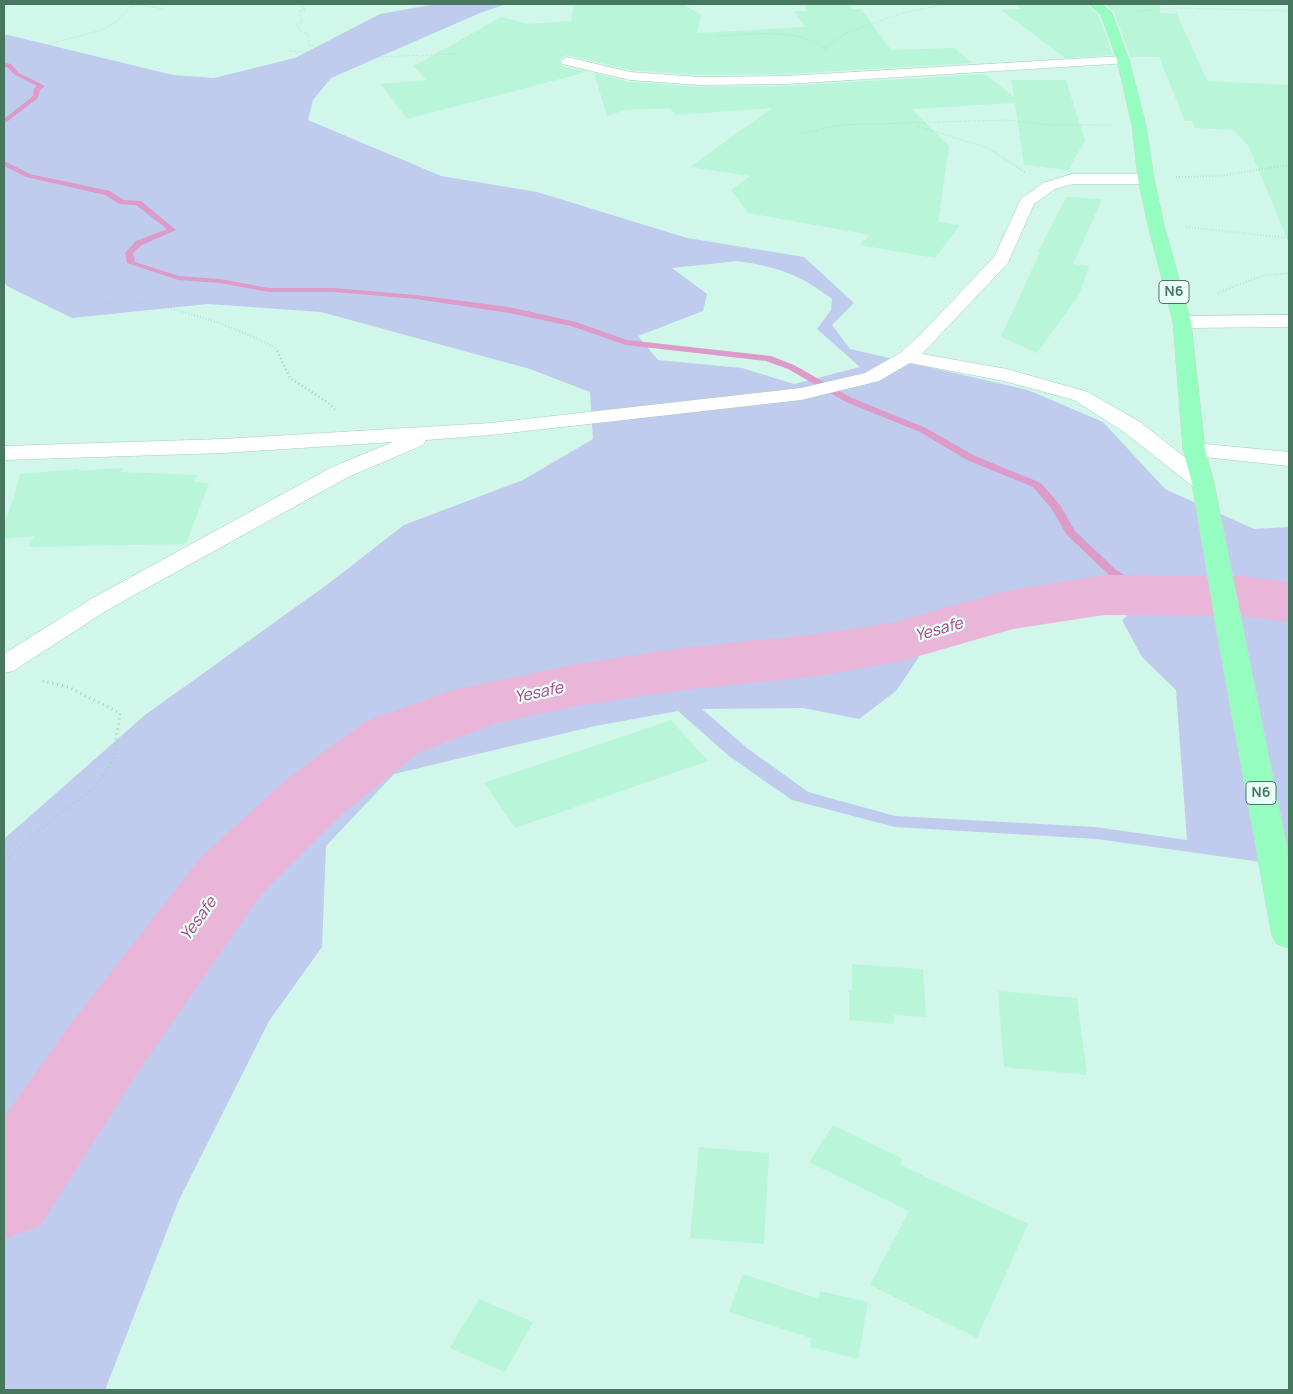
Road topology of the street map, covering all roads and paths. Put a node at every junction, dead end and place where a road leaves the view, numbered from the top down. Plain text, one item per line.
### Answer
1 (135, 4) edge
2 (146, 4) edge
3 (301, 4) edge
4 (948, 4) edge
5 (139, 6) junction
6 (164, 9) dead end
7 (1101, 9) edge
8 (388, 10) dead end
9 (1289, 11) edge
10 (715, 36) dead end
11 (824, 48) junction
12 (290, 51) dead end
13 (335, 54) junction
14 (457, 54) dead end
15 (4, 58) edge
16 (1123, 60) junction
17 (567, 61) dead end
18 (848, 77) junction
19 (912, 125) junction
20 (1139, 125) junction
21 (799, 134) dead end
22 (1289, 164) edge
23 (1146, 179) junction
24 (1049, 186) junction
25 (1156, 225) junction
26 (4, 234) edge
27 (1289, 238) edge
28 (1289, 272) edge
29 (1289, 321) edge
30 (1188, 322) junction
31 (907, 357) junction
32 (432, 432) junction
33 (358, 437) junction
34 (1194, 450) junction
35 (4, 453) edge
36 (1289, 459) edge
37 (1203, 483) junction
38 (4, 664) edge
39 (31, 678) dead end
40 (4, 860) edge
41 (1289, 936) edge

1 - 5 path
2 - 5 path
3 - 13 path
4 - 11 path
5 - 6 path
5 - 15 path
7 - 9 path
7 - 16 highway, N6
8 - 13 path
10 - 11 path
11 - 18 path
12 - 13 path
13 - 14 path
16 - 18 street
16 - 20 highway, N6
17 - 18 street
19 - 20 path
19 - 21 path
19 - 24 path
20 - 23 highway, N6
22 - 23 path
23 - 24 street
23 - 25 highway, N6
24 - 31 street
25 - 27 path
25 - 30 highway, N6
26 - 33 path
28 - 30 path
29 - 30 street
30 - 34 highway, N6
31 - 32 street
31 - 37 street
32 - 33 street
32 - 38 street
33 - 35 street
34 - 36 street
34 - 37 highway, N6
37 - 41 highway, N6
39 - 40 path

